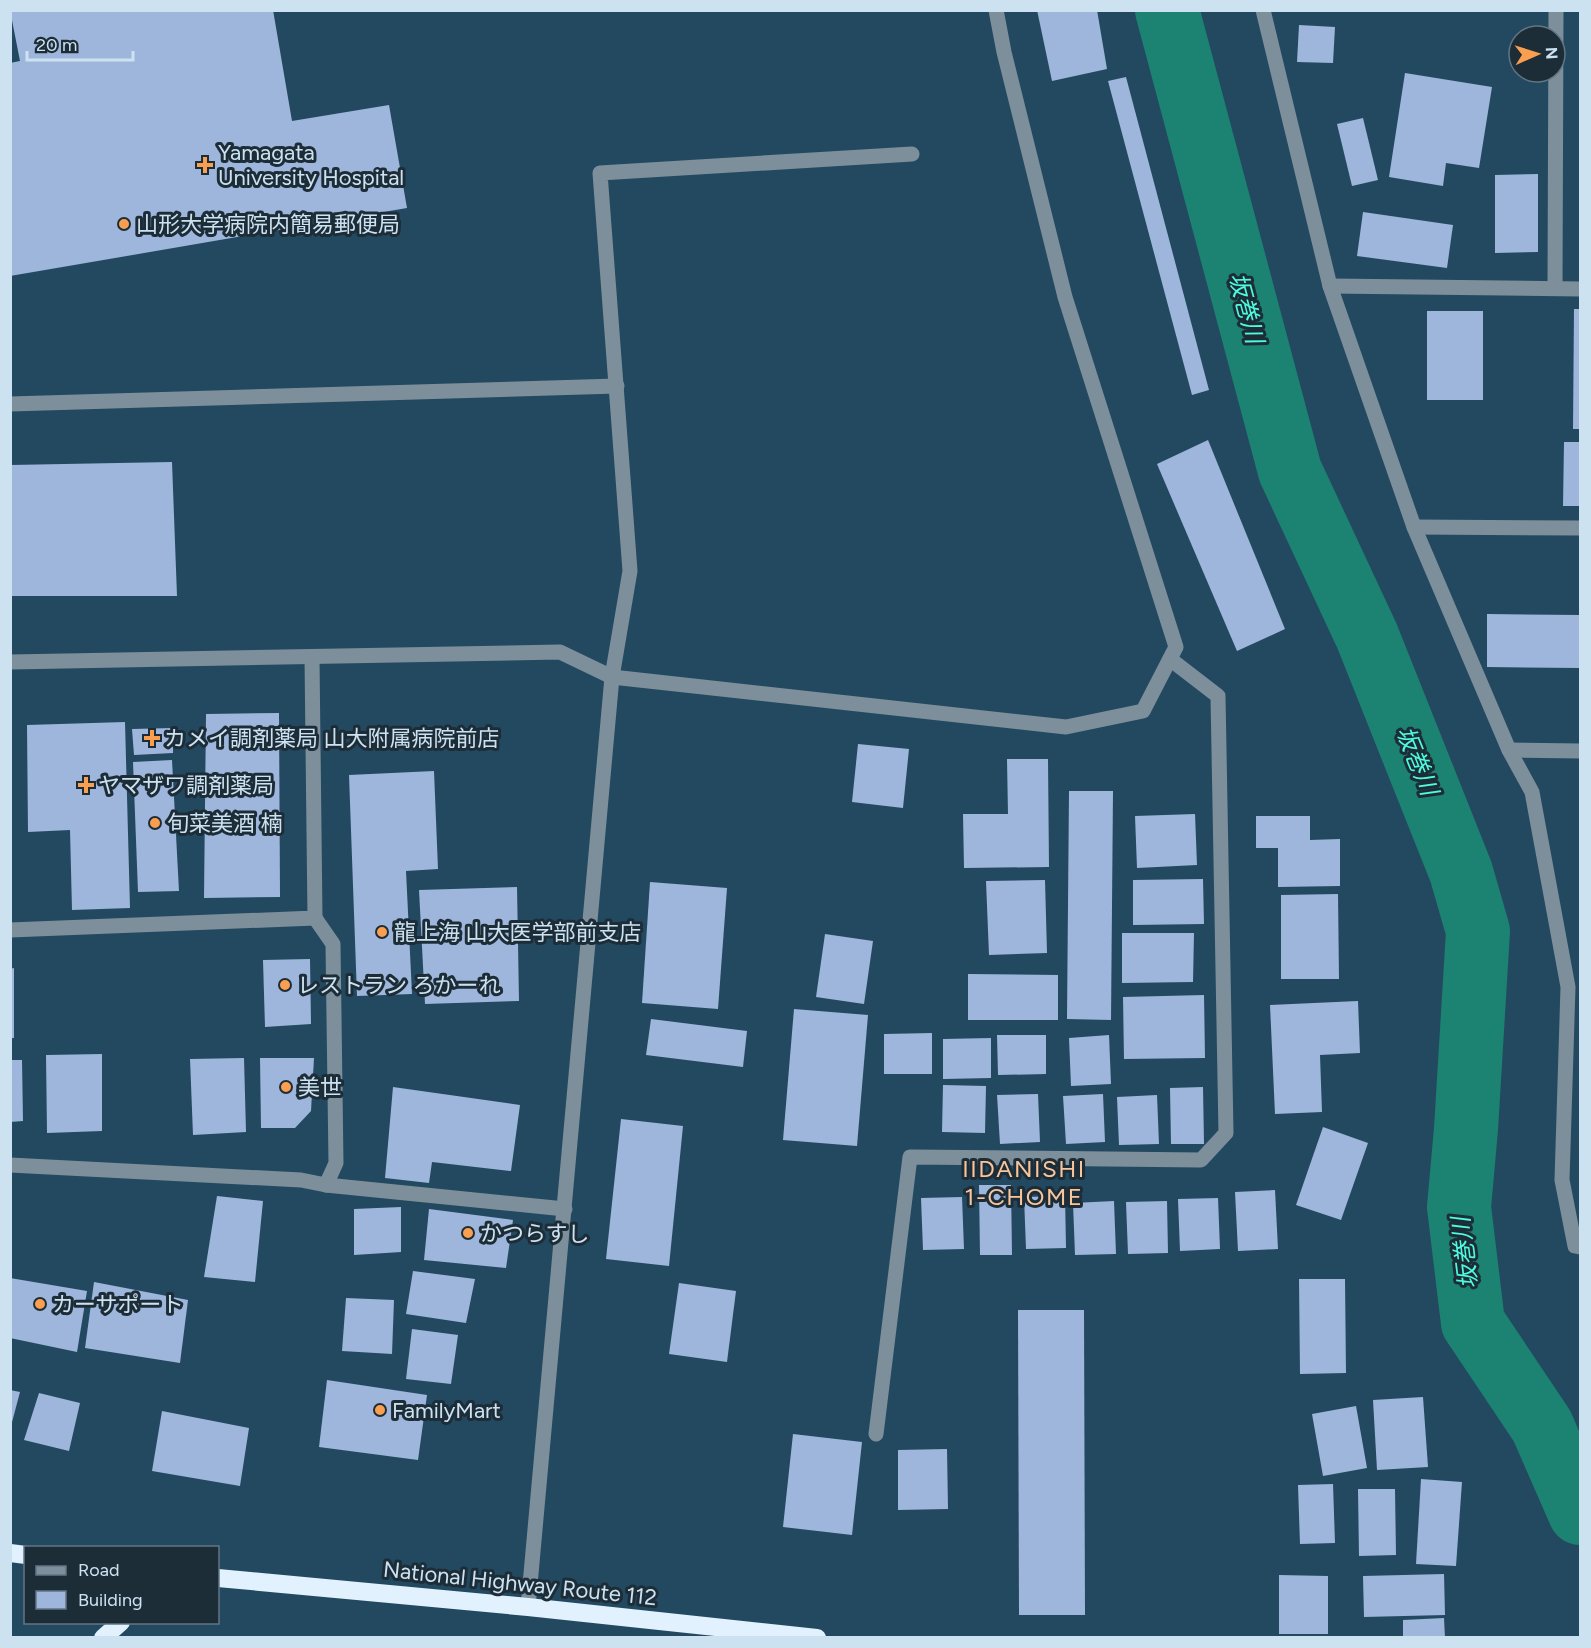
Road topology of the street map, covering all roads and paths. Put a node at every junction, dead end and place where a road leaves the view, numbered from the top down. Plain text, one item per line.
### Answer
1 (996, 10) edge
2 (1263, 10) edge
3 (1556, 10) edge
4 (912, 154) dead end
5 (1330, 286) junction
6 (1555, 288) junction
7 (1581, 289) edge
8 (617, 386) junction
9 (10, 404) edge
10 (1414, 527) junction
11 (1581, 528) edge
12 (312, 657) junction
13 (1170, 659) junction
14 (10, 662) edge
15 (612, 677) junction
16 (1509, 750) junction
17 (1581, 751) edge
18 (315, 918) junction
19 (10, 930) edge
20 (10, 1165) edge
21 (326, 1185) junction
22 (565, 1209) junction
23 (1581, 1247) edge
24 (876, 1434) dead end
25 (221, 1580) edge
26 (528, 1607) junction
27 (120, 1624) edge
28 (103, 1638) edge
29 (817, 1638) edge

1 - 13 street
2 - 5 street
3 - 6 street
4 - 8 street
5 - 6 street
5 - 10 street
6 - 7 street
8 - 9 street
8 - 15 street
10 - 11 street
10 - 16 street
12 - 14 street
12 - 15 street
12 - 18 street
13 - 15 street
13 - 24 street
15 - 22 street
16 - 17 street
16 - 23 street
18 - 19 street
18 - 21 street
20 - 21 street
21 - 22 street
22 - 26 street
25 - 26 highway, National Highway Route 112
26 - 29 highway, National Highway Route 112
27 - 28 highway

